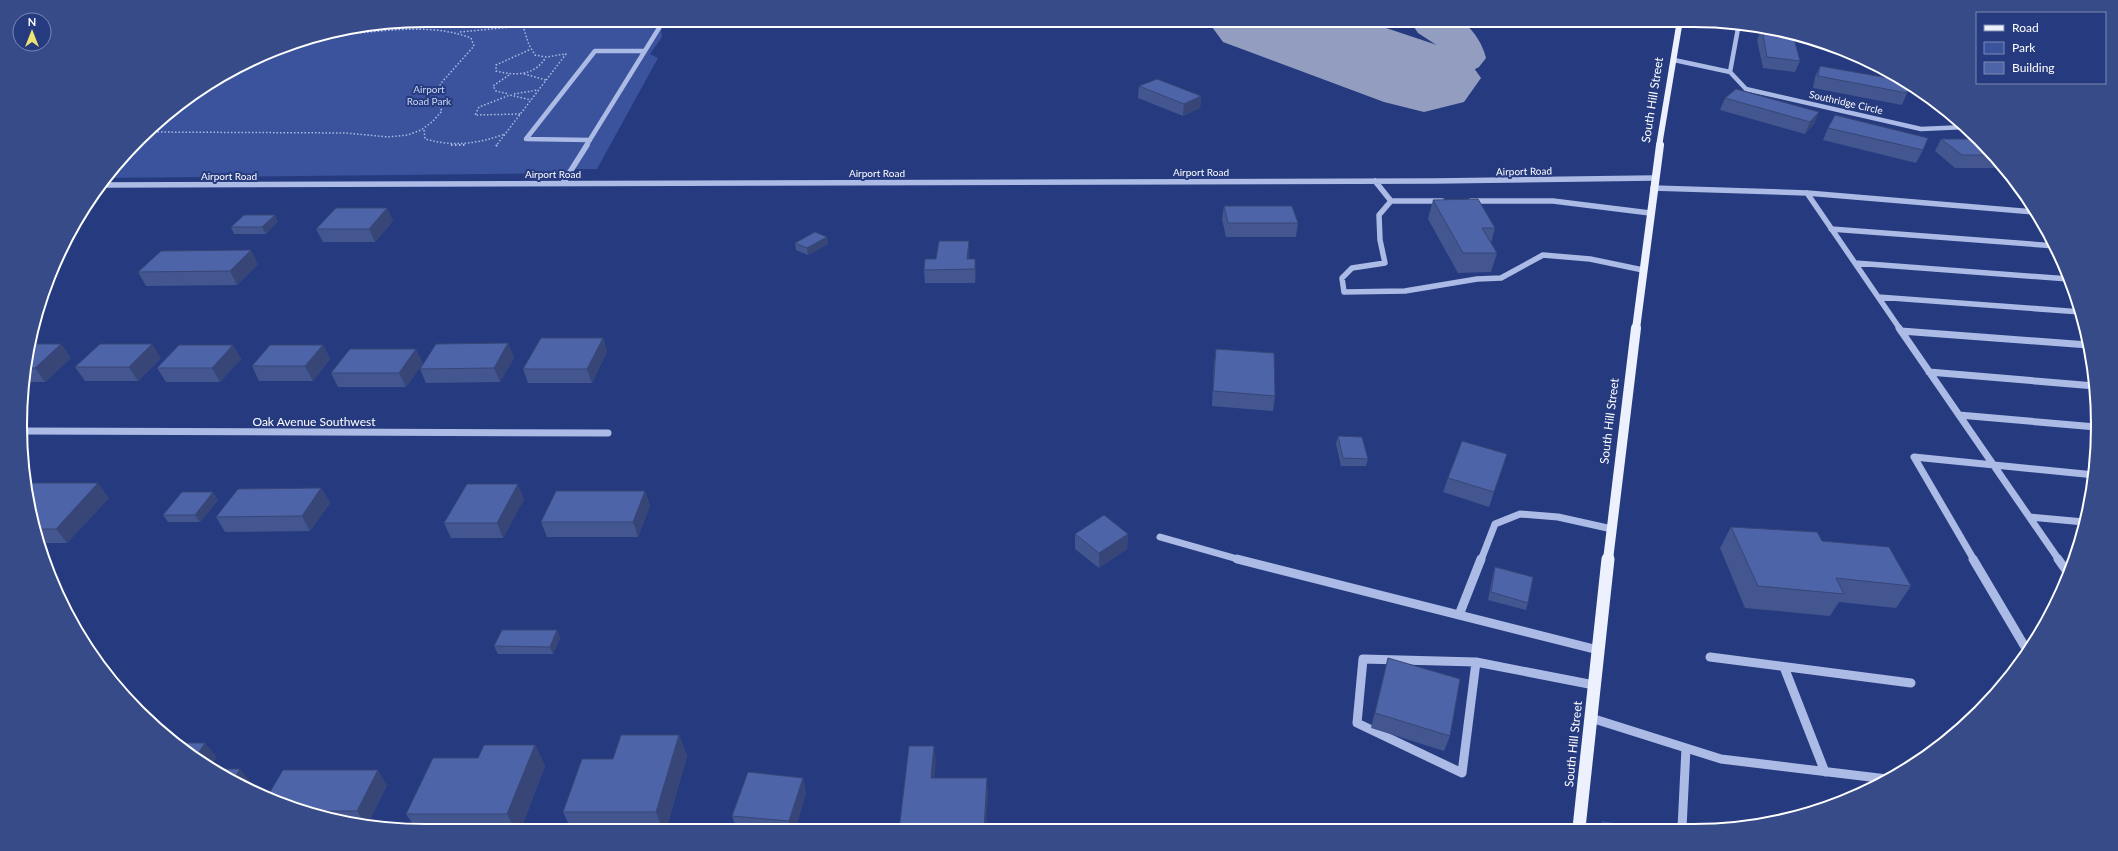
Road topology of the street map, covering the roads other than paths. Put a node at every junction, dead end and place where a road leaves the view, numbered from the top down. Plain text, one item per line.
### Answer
1 (660, 27) edge
2 (1679, 27) edge
3 (1738, 29) edge
4 (645, 51) junction
5 (1674, 60) junction
6 (1730, 72) junction
7 (1957, 128) edge
8 (590, 140) junction
9 (1375, 181) junction
10 (563, 183) junction
11 (1653, 183) junction
12 (108, 185) edge
13 (1807, 193) junction
14 (1391, 201) junction
15 (1449, 201) edge
16 (1464, 201) edge
17 (2029, 211) edge
18 (1650, 214) junction
19 (1832, 229) junction
20 (2048, 245) edge
21 (1855, 263) junction
22 (1643, 270) junction
23 (2063, 279) edge
24 (1878, 298) junction
25 (2074, 312) edge
26 (1901, 331) junction
27 (2082, 345) edge
28 (1929, 372) junction
29 (2089, 385) edge
30 (1959, 415) junction
31 (2091, 427) edge
32 (27, 431) edge
33 (608, 433) dead end
34 (1994, 466) junction
35 (2088, 474) edge
36 (2030, 517) junction
37 (2079, 522) edge
38 (1612, 529) junction
39 (1160, 536) dead end
40 (2065, 568) edge
41 (1459, 615) junction
42 (2025, 646) edge
43 (1598, 650) junction
44 (1710, 657) dead end
45 (1476, 662) junction
46 (1784, 667) junction
47 (1911, 682) dead end
48 (1594, 685) junction
49 (1591, 718) junction
50 (1686, 748) junction
51 (1825, 772) junction
52 (1879, 778) edge
53 (1579, 824) edge
54 (1682, 824) edge

1 - 4 street
2 - 5 main road, South Hill Street
3 - 6 street
4 - 8 street
4 - 8 street
5 - 6 street
5 - 11 main road, South Hill Street
6 - 7 street, Southridge Circle
8 - 10 street
9 - 10 street, Airport Road
9 - 11 street, Airport Road
9 - 14 street
10 - 12 street, Airport Road
11 - 13 street, Airport Road
11 - 18 main road, South Hill Street
13 - 17 street, Airport Road
13 - 19 street
14 - 15 street
14 - 22 street
16 - 18 street
18 - 22 main road, South Hill Street
19 - 20 street
19 - 21 street
21 - 23 street
21 - 24 street
22 - 38 main road, South Hill Street
24 - 25 street
24 - 26 street
26 - 27 street
26 - 28 street
28 - 29 street
28 - 30 street
30 - 31 street
30 - 34 street
32 - 33 street, Oak Avenue Southwest
34 - 35 street
34 - 36 street
34 - 42 street
36 - 37 street
36 - 40 street
38 - 41 street
38 - 43 main road, South Hill Street
39 - 41 street
41 - 43 street
43 - 48 main road, South Hill Street
44 - 46 street
45 - 45 street
45 - 48 street
46 - 47 street
46 - 51 street
48 - 49 main road, South Hill Street
49 - 50 street
49 - 53 main road, South Hill Street
50 - 51 street
50 - 54 street
51 - 52 street

